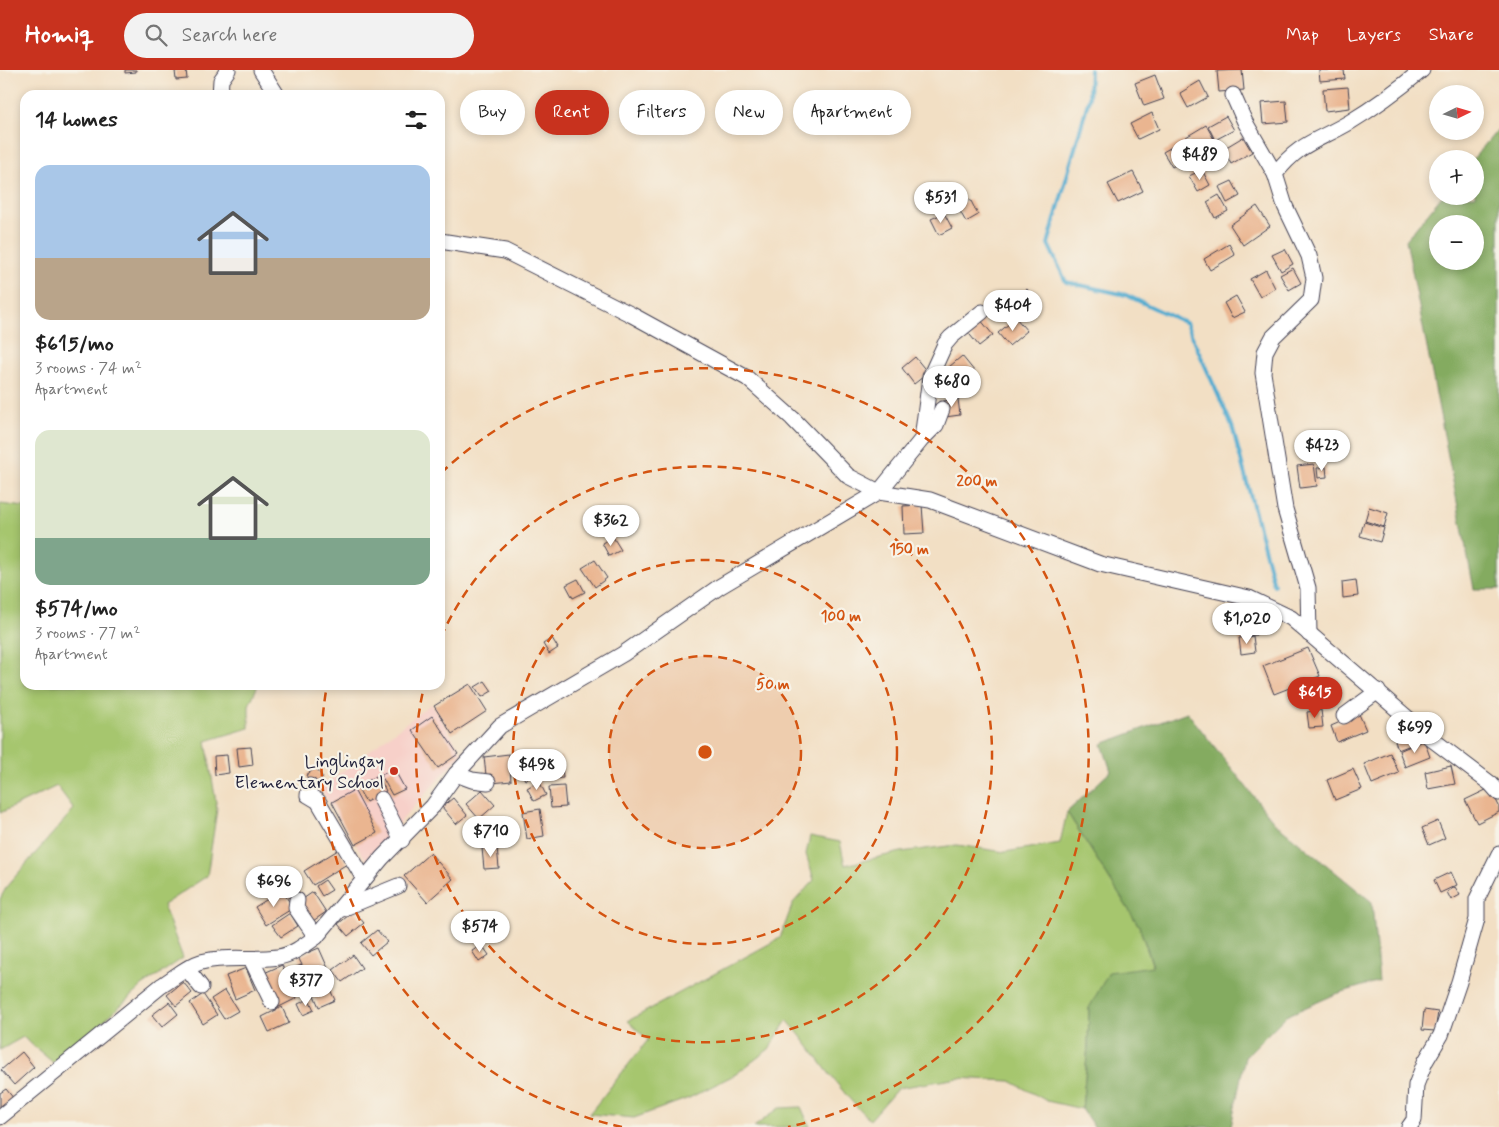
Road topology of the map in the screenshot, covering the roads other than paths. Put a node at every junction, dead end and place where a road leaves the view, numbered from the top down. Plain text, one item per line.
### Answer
1 (228, 70) edge
2 (261, 70) edge
3 (1422, 70) edge
4 (220, 90) edge
5 (274, 90) edge
6 (1234, 95) dead end
7 (1275, 174) junction
8 (445, 242) edge
9 (982, 312) dead end
10 (942, 409) dead end
11 (922, 439) junction
12 (879, 492) junction
13 (1309, 634) junction
14 (1378, 691) junction
15 (1344, 716) dead end
16 (456, 774) junction
17 (488, 782) dead end
18 (310, 786) dead end
19 (1499, 794) edge
20 (381, 799) dead end
21 (402, 840) junction
22 (1499, 854) edge
23 (364, 880) junction
24 (398, 886) dead end
25 (296, 900) dead end
26 (342, 908) junction
27 (316, 938) junction
28 (251, 959) junction
29 (187, 969) junction
30 (201, 987) dead end
31 (272, 1002) dead end
32 (0, 1117) edge
33 (1409, 1127) edge

1 - 4 street
2 - 5 street
3 - 7 street
6 - 7 street
7 - 13 street
8 - 12 street
9 - 11 street
10 - 11 street
11 - 12 street
12 - 13 street
12 - 16 street
13 - 14 street
14 - 15 street
14 - 19 street
16 - 17 street
16 - 21 street
18 - 23 street
20 - 21 street
21 - 23 street
22 - 33 street
23 - 26 street
24 - 26 street
25 - 27 street
26 - 27 street
27 - 28 street
28 - 29 street
28 - 31 street
29 - 30 street
29 - 32 street

